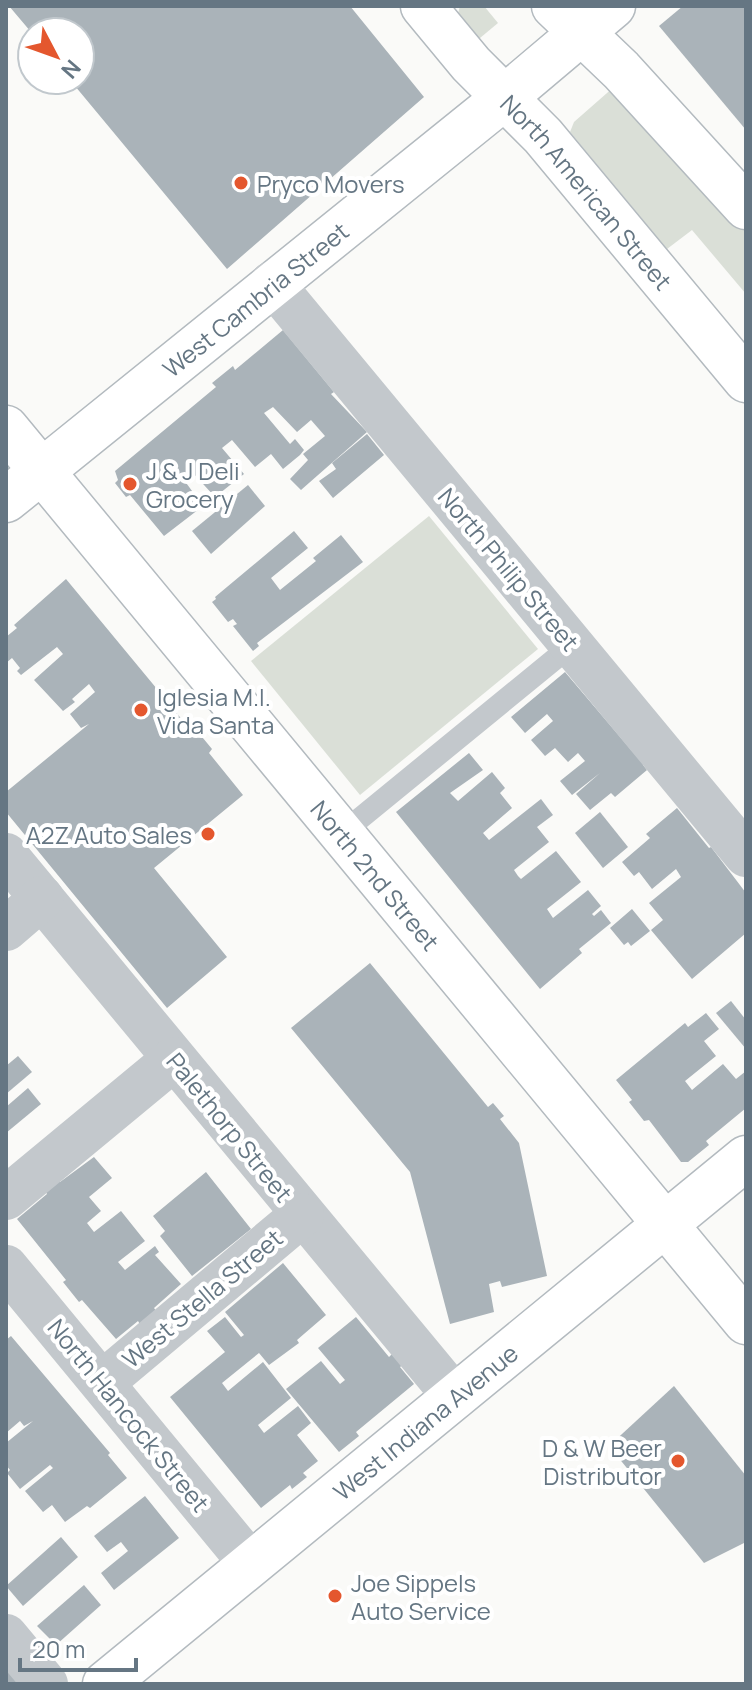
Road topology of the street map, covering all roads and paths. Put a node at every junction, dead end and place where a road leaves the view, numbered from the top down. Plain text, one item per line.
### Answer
1 (423, 6) edge
2 (583, 15) edge
3 (504, 98) junction
4 (746, 207) edge
5 (272, 283) junction
6 (746, 380) edge
7 (6, 428) edge
8 (41, 471) junction
9 (6, 500) edge
10 (572, 645) junction
11 (341, 834) junction
12 (6, 855) edge
13 (746, 855) edge
14 (42, 898) junction
15 (6, 929) edge
16 (174, 1059) junction
17 (746, 1158) edge
18 (6, 1198) edge
19 (302, 1215) junction
20 (664, 1224) junction
21 (6, 1267) edge
22 (746, 1322) edge
23 (103, 1382) junction
24 (455, 1397) junction
25 (251, 1564) junction
26 (6, 1636) edge
27 (46, 1684) edge
28 (105, 1684) edge

1 - 3 street, North American Street
2 - 3 street, West Cambria Street
2 - 4 street
3 - 5 street, West Cambria Street
3 - 6 street, North American Street
5 - 8 street, West Cambria Street
5 - 10 street, North Philip Street
7 - 8 street, North 2nd Street
8 - 9 street, West Cambria Street
8 - 11 street, North 2nd Street
10 - 11 lane
10 - 13 street, North Philip Street
11 - 20 street, North 2nd Street
12 - 14 street, Palethorp Street
14 - 15 street
14 - 16 street, Palethorp Street
16 - 18 street
16 - 19 street, Palethorp Street
17 - 20 street, West Indiana Avenue
19 - 23 street, West Stella Street
19 - 24 street, Palethorp Street
20 - 22 street, North 2nd Street
20 - 24 street, West Indiana Avenue
21 - 23 street, North Hancock Street
23 - 25 street, North Hancock Street
24 - 25 street, West Indiana Avenue
25 - 28 street, West Indiana Avenue
26 - 27 street

